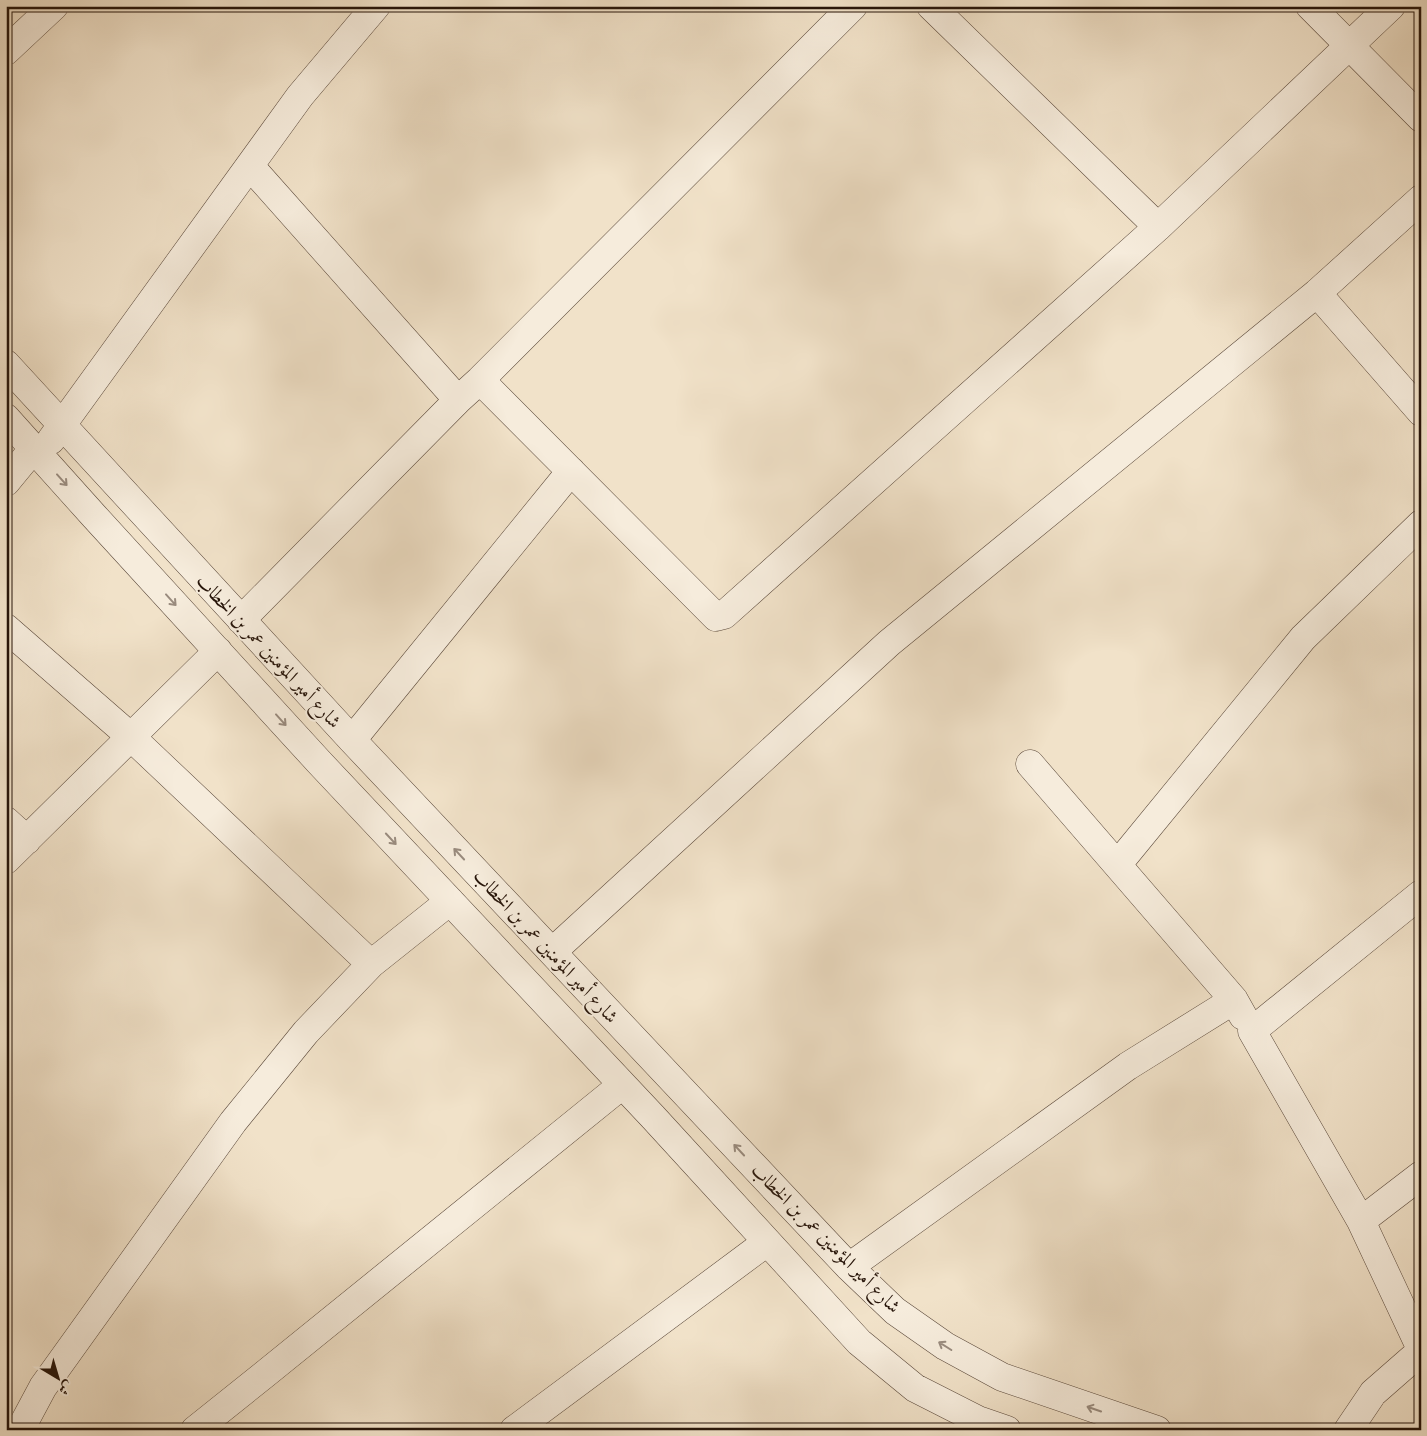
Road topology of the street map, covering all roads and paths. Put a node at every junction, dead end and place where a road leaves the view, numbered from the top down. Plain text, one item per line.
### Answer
1 (54, 6) edge
2 (376, 6) edge
3 (853, 6) edge
4 (931, 6) edge
5 (1310, 6) edge
6 (1391, 6) edge
7 (1349, 46) junction
8 (6, 51) edge
9 (1421, 118) edge
10 (250, 166) junction
11 (1421, 199) edge
12 (1158, 227) junction
13 (1317, 293) junction
14 (6, 364) edge
15 (480, 380) junction
16 (458, 400) junction
17 (1421, 412) edge
18 (6, 418) edge
19 (62, 425) junction
20 (37, 452) junction
21 (571, 471) junction
22 (6, 482) edge
23 (1421, 524) edge
24 (241, 620) junction
25 (6, 628) edge
26 (218, 651) junction
27 (130, 737) junction
28 (352, 740) junction
29 (1030, 764) dead end
30 (6, 821) edge
31 (27, 840) junction
32 (6, 860) edge
33 (1118, 864) junction
34 (1421, 894) edge
35 (450, 901) junction
36 (552, 952) junction
37 (371, 964) junction
38 (1234, 1000) junction
39 (1252, 1031) junction
40 (622, 1085) junction
41 (1421, 1175) edge
42 (1361, 1221) junction
43 (767, 1242) junction
44 (849, 1267) junction
45 (1421, 1350) edge
46 (914, 1388) junction
47 (20, 1430) edge
48 (195, 1430) edge
49 (514, 1430) edge
50 (958, 1430) edge
51 (1007, 1430) edge
52 (1157, 1430) edge
53 (1348, 1430) edge

1 - 8 street
2 - 10 street
3 - 15 street
4 - 12 street
5 - 7 street
6 - 7 street
7 - 9 street
7 - 12 street
10 - 16 street
10 - 19 street
11 - 13 street
12 - 21 street
13 - 17 street
13 - 36 street
14 - 19 street, شارع أمير المؤمنين عمر بن الخطاب
15 - 16 street
15 - 21 street
16 - 24 street
18 - 20 street, شارع أمير المؤمنين عمر بن الخطاب
19 - 20 street
19 - 24 street, شارع أمير المؤمنين عمر بن الخطاب
20 - 22 street
20 -> 26 street, شارع أمير المؤمنين عمر بن الخطاب
21 - 28 street
23 - 33 street
24 - 28 street, شارع أمير المؤمنين عمر بن الخطاب
25 - 27 street
26 - 27 street
26 -> 35 street, شارع أمير المؤمنين عمر بن الخطاب
27 - 31 street
27 - 37 street
36 -> 28 street, شارع أمير المؤمنين عمر بن الخطاب
29 - 33 street
30 - 31 street
31 - 32 street
33 - 38 street
34 - 39 street
35 - 37 street
35 - 40 street, شارع أمير المؤمنين عمر بن الخطاب
44 -> 36 street, شارع أمير المؤمنين عمر بن الخطاب
37 - 47 street
38 - 39 street
38 - 44 street
39 - 42 street
40 - 43 street, شارع أمير المؤمنين عمر بن الخطاب
40 - 48 street
41 - 42 street
42 - 45 street
43 - 46 street, شارع أمير المؤمنين عمر بن الخطاب
43 - 49 street
52 -> 44 street, شارع أمير المؤمنين عمر بن الخطاب
45 - 53 street
46 - 50 street
46 - 51 street, شارع أمير المؤمنين عمر بن الخطاب

